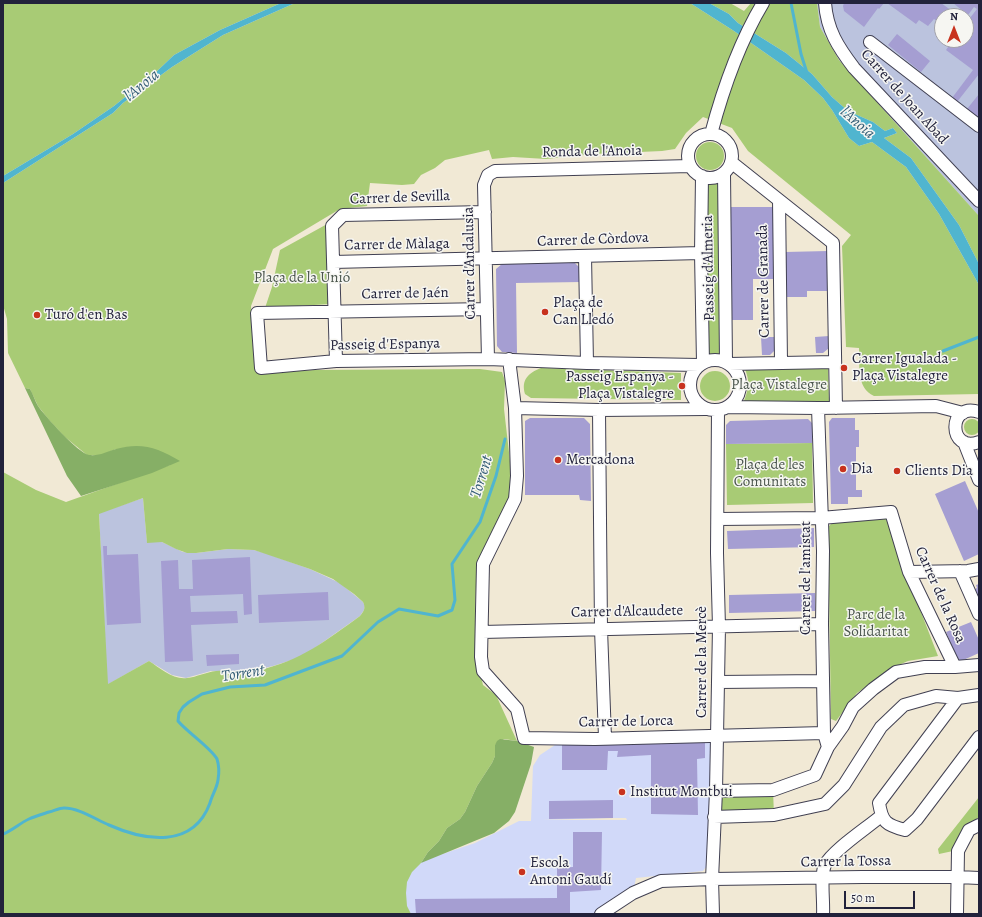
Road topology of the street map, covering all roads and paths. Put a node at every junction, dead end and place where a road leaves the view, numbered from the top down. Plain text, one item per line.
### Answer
1 (763, 3) edge
2 (825, 3) edge
3 (870, 42) dead end
4 (979, 126) edge
5 (711, 134) junction
6 (731, 162) junction
7 (690, 166) junction
8 (495, 171) joint
9 (724, 173) junction
10 (702, 176) junction
11 (779, 200) junction
12 (979, 201) edge
13 (485, 212) junction
14 (701, 253) junction
15 (586, 256) junction
16 (486, 259) junction
17 (333, 262) junction
18 (487, 309) junction
19 (335, 311) junction
20 (488, 359) junction
21 (509, 360) junction
22 (336, 361) junction
23 (781, 362) junction
24 (835, 362) junction
25 (587, 363) junction
26 (727, 363) junction
27 (701, 364) junction
28 (261, 368) joint
29 (936, 406) junction
30 (515, 408) junction
31 (818, 408) junction
32 (836, 408) junction
33 (717, 409) junction
34 (599, 410) junction
35 (974, 411) edge
36 (955, 425) junction
37 (964, 442) junction
38 (979, 442) edge
39 (979, 480) edge
40 (821, 518) junction
41 (718, 520) junction
42 (979, 569) edge
43 (960, 571) junction
44 (909, 572) junction
45 (979, 614) edge
46 (822, 624) junction
47 (719, 627) junction
48 (602, 628) junction
49 (482, 632) junction
50 (979, 665) edge
51 (954, 667) junction
52 (823, 681) junction
53 (718, 682) junction
54 (979, 694) edge
55 (958, 698) junction
56 (824, 733) junction
57 (717, 736) junction
58 (979, 737) edge
59 (605, 738) junction
60 (828, 747) junction
61 (716, 791) junction
62 (881, 816) junction
63 (714, 817) junction
64 (979, 824) edge
65 (958, 877) junction
66 (979, 878) edge
67 (712, 879) junction
68 (823, 879) junction
69 (601, 914) edge
70 (713, 914) edge
71 (824, 914) edge
72 (957, 914) edge

1 - 5 street
2 - 12 street, Carrer de Joan Abad
3 - 4 street, Carrer de Joan Abad
5 - 6 street
5 - 7 street
6 - 9 street
6 - 11 street
7 - 8 street, Ronda de l'Anoia
7 - 10 street
8 - 13 street, Carrer d'Andalusia
9 - 10 street
9 - 26 street, Passeig d'Almeria
10 - 14 street, Passeig d'Almeria
11 - 23 street, Carrer de Granada
11 - 24 street
13 - 16 street, Carrer d'Andalusia
13 - 17 street, Carrer de Sevilla
14 - 15 street, Carrer de Còrdova
14 - 27 street, Passeig d'Almeria
15 - 16 street, Carrer de Còrdova
15 - 25 street
16 - 17 street, Carrer de Màlaga
16 - 18 street, Carrer d'Andalusia
17 - 19 street, Carrer de Sevilla
18 - 19 street, Carrer de Jaén
18 - 20 street, Carrer d'Andalusia
19 - 22 street, Carrer de Sevilla
19 - 28 street, Carrer de Jaén
20 - 21 street, Passeig d'Espanya
20 - 22 street, Passeig d'Espanya
21 - 25 street, Passeig d'Espanya
21 - 30 street
22 - 28 street, Passeig d'Espanya
23 - 24 street, Passeig d'Espanya
23 - 26 street, Passeig d'Espanya
24 - 32 street
25 - 27 street, Passeig d'Espanya
26 - 27 street, Passeig d'Espanya
26 - 33 street
27 - 33 street
29 - 32 street
29 - 35 street
29 - 36 street
30 - 34 street
30 - 49 street
31 - 32 street
31 - 33 street
31 - 40 street, Carrer de l'amistat
33 - 34 street
33 - 41 street, Carrer de la Mercè
34 - 48 street
35 - 36 street
36 - 37 street
37 - 38 street
37 - 39 street
40 - 41 street
40 - 44 street, Carrer de la Rosa
40 - 46 street, Carrer de l'amistat
41 - 47 street, Carrer de la Mercè
42 - 43 street
43 - 44 street
43 - 45 street
44 - 51 street, Carrer de la Rosa
46 - 47 street, Carrer d'Alcaudete
46 - 52 street, Carrer de l'amistat
47 - 48 street, Carrer d'Alcaudete
47 - 53 street, Carrer de la Mercè
48 - 49 street, Carrer d'Alcaudete
48 - 59 street
49 - 59 street, Carrer de Lorca
50 - 51 street
51 - 60 street
52 - 53 street
52 - 56 street, Carrer de l'amistat
53 - 57 street, Carrer de la Mercè
54 - 55 street
55 - 62 street
55 - 63 street
56 - 57 street, Carrer de Lorca
56 - 60 street, Carrer de l'amistat
57 - 59 street, Carrer de Lorca
57 - 61 street, Carrer de la Mercè
58 - 62 street
60 - 61 street
61 - 63 street, Carrer de la Mercè
62 - 68 street
63 - 67 street, Carrer de la Mercè
64 - 65 street
65 - 66 street, Carrer la Tossa
65 - 68 street, Carrer la Tossa
65 - 72 street
67 - 68 street, Carrer la Tossa
67 - 69 street, Carrer la Tossa
67 - 70 street, Carrer de la Mercè
68 - 71 street

